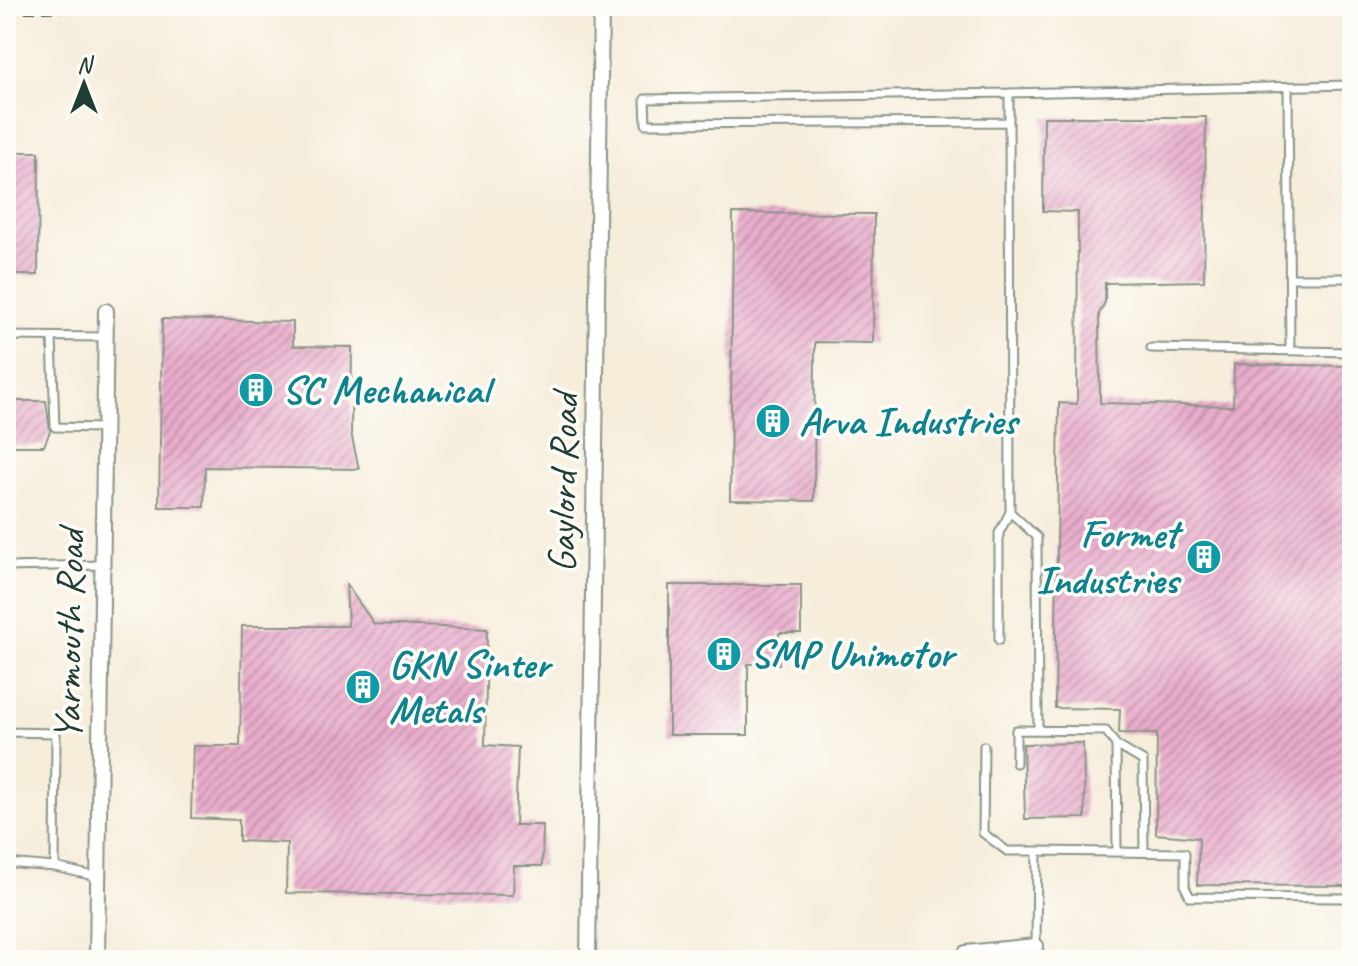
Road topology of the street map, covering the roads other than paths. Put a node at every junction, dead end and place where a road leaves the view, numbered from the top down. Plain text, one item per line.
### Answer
1 (601, 6) edge
2 (1352, 85) edge
3 (1288, 87) junction
4 (1009, 93) junction
5 (1009, 122) junction
6 (1290, 278) junction
7 (1352, 278) edge
8 (106, 311) dead end
9 (6, 336) edge
10 (52, 337) junction
11 (105, 337) junction
12 (1151, 348) dead end
13 (1290, 351) junction
14 (1352, 352) edge
15 (103, 428) junction
16 (1010, 512) junction
17 (102, 565) junction
18 (6, 567) edge
19 (999, 640) dead end
20 (1038, 730) junction
21 (6, 732) edge
22 (1116, 745) junction
23 (984, 746) dead end
24 (1016, 763) dead end
25 (1037, 851) junction
26 (1117, 852) junction
27 (1144, 852) junction
28 (6, 863) edge
29 (55, 867) junction
30 (98, 877) junction
31 (1352, 898) edge
32 (1036, 946) junction
33 (1008, 954) edge
34 (97, 960) edge
35 (588, 960) edge
36 (962, 960) edge
37 (1043, 960) edge

1 - 35 street, Gaylord Road
2 - 3 lane
3 - 4 lane
3 - 6 lane
4 - 5 lane
4 - 5 lane
5 - 16 lane
6 - 7 lane
6 - 13 lane
8 - 11 street, Yarmouth Road
9 - 10 lane
10 - 11 lane
10 - 15 lane
11 - 15 street, Yarmouth Road
12 - 13 lane
13 - 14 lane
15 - 17 street, Yarmouth Road
16 - 19 lane
16 - 20 lane
17 - 18 lane
17 - 30 street, Yarmouth Road
20 - 22 lane
20 - 24 lane
21 - 29 lane
22 - 26 lane
22 - 27 lane
23 - 25 lane
25 - 26 lane
25 - 32 lane
26 - 27 lane
27 - 31 lane
28 - 29 lane
29 - 30 lane
30 - 34 street, Yarmouth Road
32 - 33 street
32 - 37 lane
33 - 36 street

